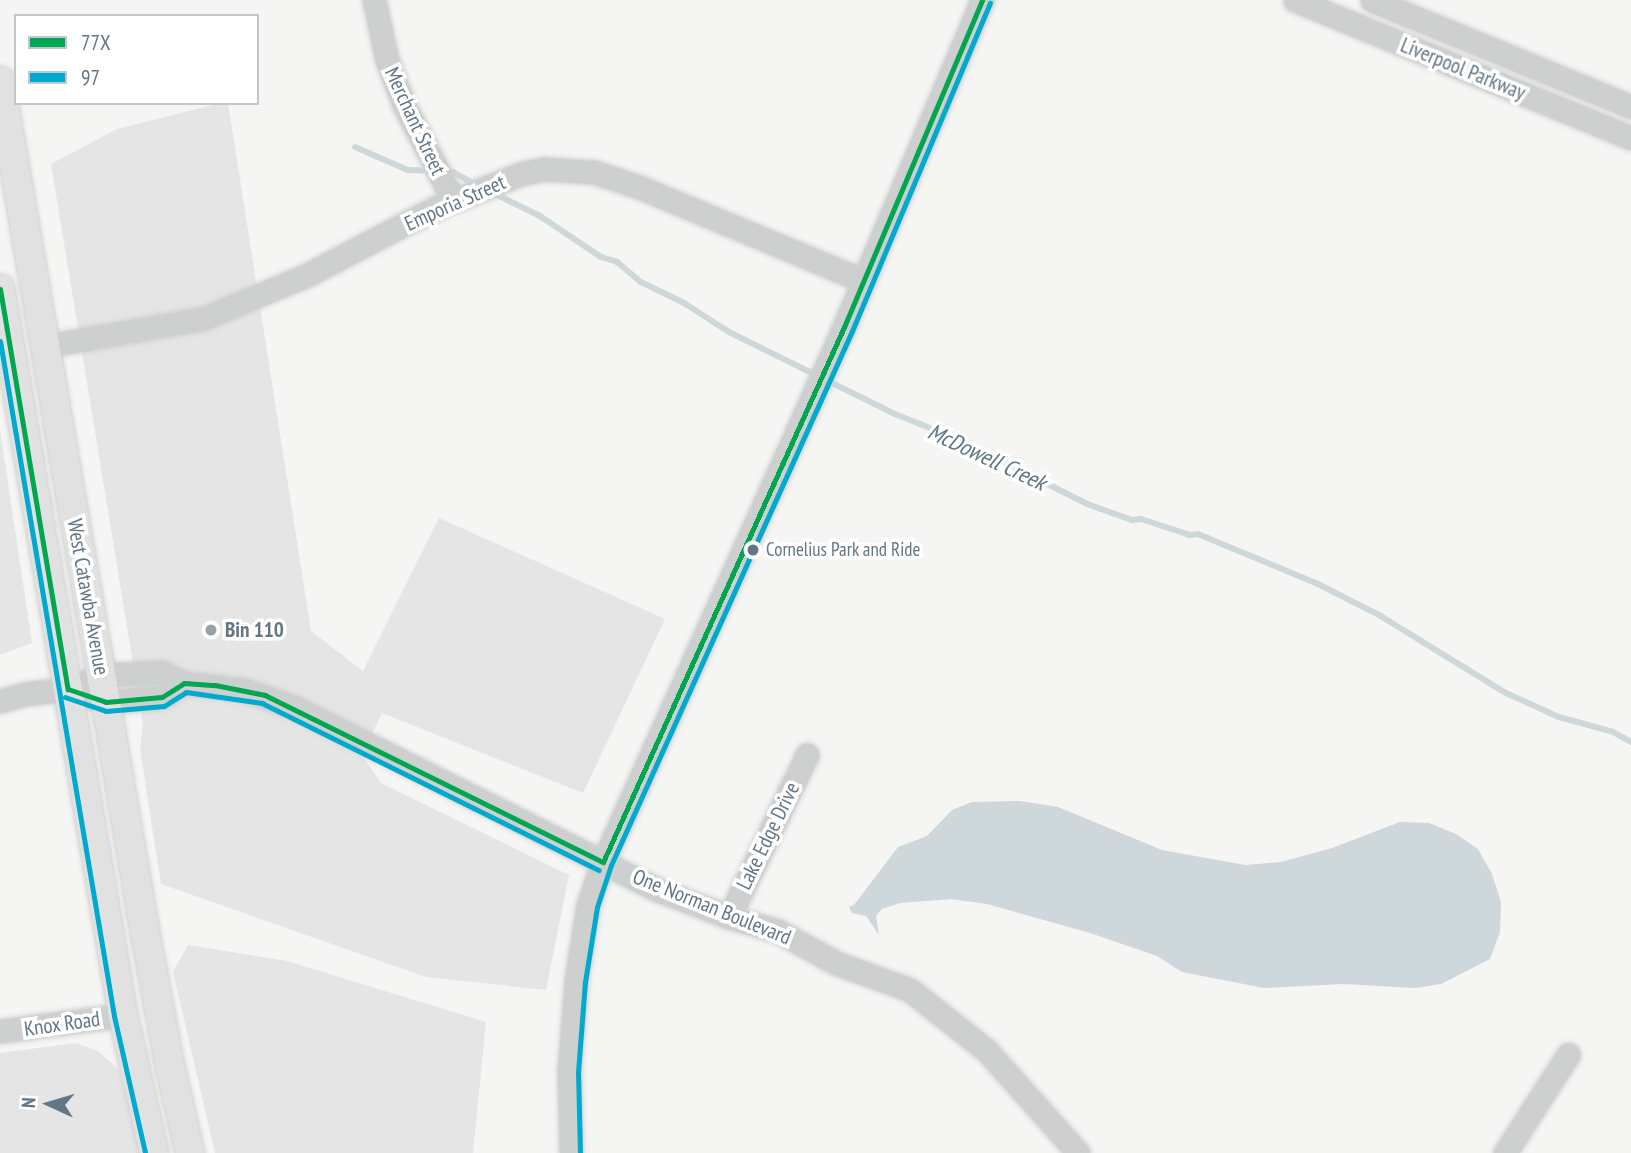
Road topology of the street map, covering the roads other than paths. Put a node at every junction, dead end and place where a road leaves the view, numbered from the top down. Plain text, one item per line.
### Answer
1 (374, 0) edge
2 (982, 0) edge
3 (1296, 0) edge
4 (1372, 0) edge
5 (0, 81) edge
6 (1631, 107) edge
7 (1631, 138) edge
8 (0, 173) edge
9 (453, 200) junction
10 (864, 281) junction
11 (35, 286) junction
12 (0, 289) edge
13 (46, 346) junction
14 (68, 689) junction
15 (104, 689) junction
16 (0, 701) edge
17 (807, 755) dead end
18 (603, 862) junction
19 (729, 917) junction
20 (123, 1015) junction
21 (0, 1031) edge
22 (1568, 1055) dead end
23 (154, 1152) edge
24 (190, 1153) edge
25 (571, 1153) edge
26 (1078, 1153) edge
27 (1505, 1153) edge

1 - 9 street, Merchant Street
2 - 10 street
3 - 7 street, Liverpool Parkway
4 - 6 street, Liverpool Parkway
5 - 11 main road, West Catawba Avenue
8 - 11 main road
9 - 10 street, Emporia Street
9 - 13 street, Emporia Street
10 - 18 street
11 - 13 main road, West Catawba Avenue
12 - 14 main road, West Catawba Avenue
13 - 15 main road, West Catawba Avenue
14 - 15 street, One Norman Boulevard
14 - 16 street, One Norman Boulevard
14 - 20 main road, West Catawba Avenue
15 - 18 street, One Norman Boulevard
15 - 24 main road, West Catawba Avenue
17 - 19 street, Lake Edge Drive
18 - 19 street, One Norman Boulevard
18 - 25 street
19 - 26 street, One Norman Boulevard
20 - 21 street, Knox Road
20 - 23 main road, West Catawba Avenue
22 - 27 street

